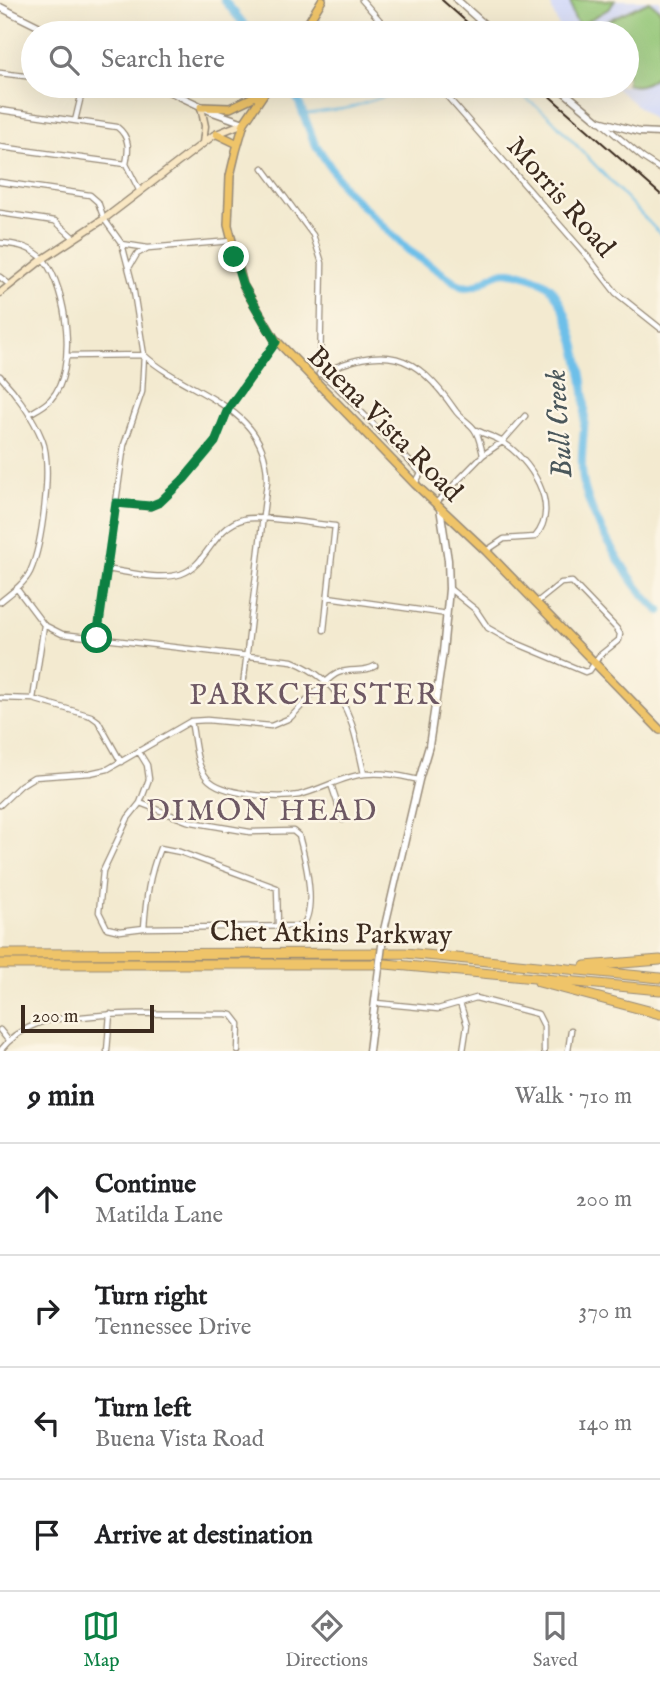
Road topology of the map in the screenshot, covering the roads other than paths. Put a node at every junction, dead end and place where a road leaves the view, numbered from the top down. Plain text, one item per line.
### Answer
1 (362, 0) edge
2 (457, 0) edge
3 (322, 1) edge
4 (0, 7) edge
5 (28, 21) edge
6 (310, 21) edge
7 (380, 21) edge
8 (480, 21) edge
9 (0, 73) edge
10 (21, 76) edge
11 (81, 98) edge
12 (183, 98) edge
13 (249, 98) edge
14 (261, 98) edge
15 (449, 98) edge
16 (571, 98) edge
17 (201, 107) junction
18 (0, 110) edge
19 (75, 121) junction
20 (599, 121) junction
21 (244, 123) junction
22 (660, 133) edge
23 (217, 134) junction
24 (203, 143) junction
25 (238, 144) junction
26 (0, 147) edge
27 (126, 164) junction
28 (263, 168) dead end
29 (660, 169) edge
30 (0, 182) edge
31 (139, 192) junction
32 (0, 213) edge
33 (104, 219) junction
34 (74, 238) junction
35 (231, 241) junction
36 (0, 243) edge
37 (122, 244) junction
38 (148, 248) junction
39 (43, 259) junction
40 (129, 267) junction
41 (0, 277) edge
42 (10, 285) junction
43 (0, 293) edge
44 (660, 328) edge
45 (276, 342) junction
46 (144, 355) junction
47 (68, 356) junction
48 (317, 376) junction
49 (1, 379) edge
50 (228, 409) junction
51 (29, 414) junction
52 (525, 416) dead end
53 (475, 430) junction
54 (502, 442) junction
55 (483, 455) junction
56 (116, 503) junction
57 (438, 505) junction
58 (263, 519) junction
59 (454, 523) junction
60 (445, 538) junction
61 (486, 551) junction
62 (106, 569) junction
63 (17, 589) junction
64 (449, 589) junction
65 (328, 597) junction
66 (0, 602) edge
67 (536, 603) junction
68 (447, 614) junction
69 (44, 625) junction
70 (324, 630) dead end
71 (97, 638) junction
72 (247, 656) junction
73 (593, 663) junction
74 (375, 666) dead end
75 (326, 683) junction
76 (243, 686) dead end
77 (0, 698) edge
78 (33, 699) junction
79 (191, 722) junction
80 (660, 730) edge
81 (139, 752) junction
82 (121, 762) junction
83 (364, 774) junction
84 (419, 780) junction
85 (331, 784) junction
86 (140, 803) junction
87 (0, 805) edge
88 (343, 820) dead end
89 (278, 925) junction
90 (144, 928) junction
91 (0, 954) edge
92 (660, 960) edge
93 (506, 962) junction
94 (0, 964) edge
95 (514, 976) junction
96 (660, 978) edge
97 (660, 990) edge
98 (376, 1003) junction
99 (460, 1003) junction
100 (110, 1014) junction
101 (660, 1014) edge
102 (0, 1030) edge
103 (571, 1030) dead end
104 (8, 1040) junction
105 (0, 1051) edge
106 (107, 1051) edge
107 (238, 1051) edge
108 (369, 1051) edge
109 (463, 1051) edge
110 (544, 1051) edge
111 (568, 1051) edge

1 - 7 street
2 - 8 street
3 - 6 main road
4 - 5 street
9 - 10 street
11 - 19 street
12 - 17 street
13 - 17 main road
14 - 21 main road, Buena Vista Road
15 - 44 street, Morris Road
16 - 20 street
17 - 21 street
17 - 24 main road
18 - 19 street
19 - 27 street
20 - 22 street
20 - 29 street
21 - 23 main road
21 - 25 main road, Buena Vista Road
23 - 24 main road
23 - 25 main road
24 - 31 main road
25 - 35 main road, Buena Vista Road
26 - 27 street
27 - 31 street
28 - 48 street
30 - 33 street
31 - 33 main road
32 - 34 street
33 - 34 main road
33 - 37 street
34 - 39 main road
35 - 38 street
35 - 45 main road, Buena Vista Road
36 - 39 street
37 - 38 street
37 - 40 street
38 - 40 street
39 - 42 main road
39 - 47 street
40 - 46 street
41 - 42 street
42 - 43 main road
45 - 48 main road, Buena Vista Road
45 - 50 street
46 - 47 street
46 - 50 street
46 - 56 street
47 - 51 street
48 - 53 street
48 - 57 main road, Buena Vista Road
49 - 51 street
50 - 56 street
50 - 58 street
51 - 63 street
52 - 54 street
53 - 54 street
53 - 55 street
54 - 55 street
54 - 61 street
55 - 57 street
56 - 62 street
57 - 59 main road, Buena Vista Road
57 - 60 street
58 - 62 street
58 - 65 street
58 - 72 street
59 - 60 street
59 - 61 main road, Buena Vista Road
60 - 64 street
61 - 67 main road, Buena Vista Road
62 - 71 street
63 - 66 street
63 - 69 street
64 - 68 street
64 - 73 street
65 - 68 street
65 - 70 street
67 - 73 main road, Buena Vista Road
67 - 73 street
68 - 84 street
69 - 71 street
69 - 78 street
71 - 72 street
72 - 75 street
72 - 76 street
73 - 80 main road, Buena Vista Road
74 - 75 street
75 - 79 street
75 - 83 street
77 - 78 street
78 - 82 street
79 - 81 street
79 - 85 street
81 - 82 street
81 - 86 street
82 - 87 street
83 - 84 street
83 - 85 street
84 - 98 street, bridge
85 - 88 street
86 - 89 street
86 - 90 street
89 - 90 street
89 - 90 street
91 - 93 highway, Chet Atkins Parkway
92 - 93 highway
93 - 96 highway, Chet Atkins Parkway
94 - 95 highway, Chet Atkins Parkway
95 - 97 highway, Chet Atkins Parkway
95 - 101 highway
98 - 99 street
98 - 108 street
99 - 109 street
99 - 110 street
100 - 104 street
100 - 106 street
100 - 107 street
102 - 104 street
103 - 111 street
104 - 105 street

